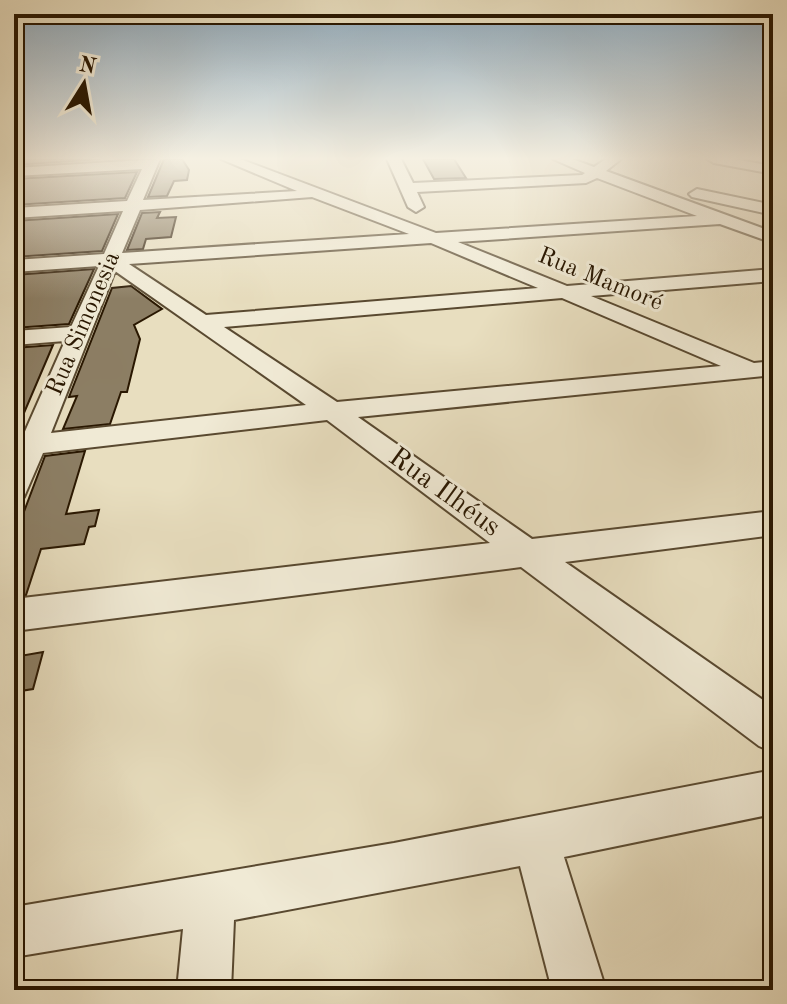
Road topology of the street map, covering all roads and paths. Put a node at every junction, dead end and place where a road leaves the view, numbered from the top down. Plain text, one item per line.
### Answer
1 (135, 205) edge
2 (122, 206) edge
3 (347, 206) edge
4 (416, 206) edge
5 (683, 206) edge
6 (14, 213) edge
7 (720, 219) junction
8 (398, 224) junction
9 (431, 237) junction
10 (773, 238) edge
11 (380, 241) junction
12 (14, 266) edge
13 (121, 268) junction
14 (773, 275) edge
15 (564, 294) junction
16 (203, 322) junction
17 (80, 333) junction
18 (14, 338) edge
19 (766, 372) edge
20 (332, 411) junction
21 (23, 446) edge
22 (14, 489) edge
23 (773, 523) edge
24 (528, 554) junction
25 (14, 615) edge
26 (773, 732) edge
27 (773, 792) edge
28 (536, 841) junction
29 (210, 901) junction
30 (14, 932) edge
31 (204, 990) edge
32 (579, 990) edge

1 - 13 street, Rua Simonesia
2 - 6 street
3 - 8 street, Rua Mamoré
4 - 9 street
5 - 7 street
7 - 9 street
7 - 10 street
8 - 9 street, Rua Mamoré
8 - 11 street
9 - 11 street
9 - 15 street, Rua Mamoré
11 - 13 street
12 - 13 street
13 - 16 street, Rua Ilhéus
13 - 17 street, Rua Simonesia
14 - 15 street
15 - 16 street
15 - 19 street, Rua Mamoré
16 - 20 street, Rua Ilhéus
17 - 18 street
17 - 21 street, Rua Simonesia
19 - 20 street
20 - 21 street
20 - 24 street, Rua Ilhéus
21 - 22 street, Rua Simonesia
23 - 24 street
24 - 25 street
24 - 26 street, Rua Ilhéus
27 - 28 street
28 - 29 street
28 - 32 street
29 - 30 street
29 - 31 street

